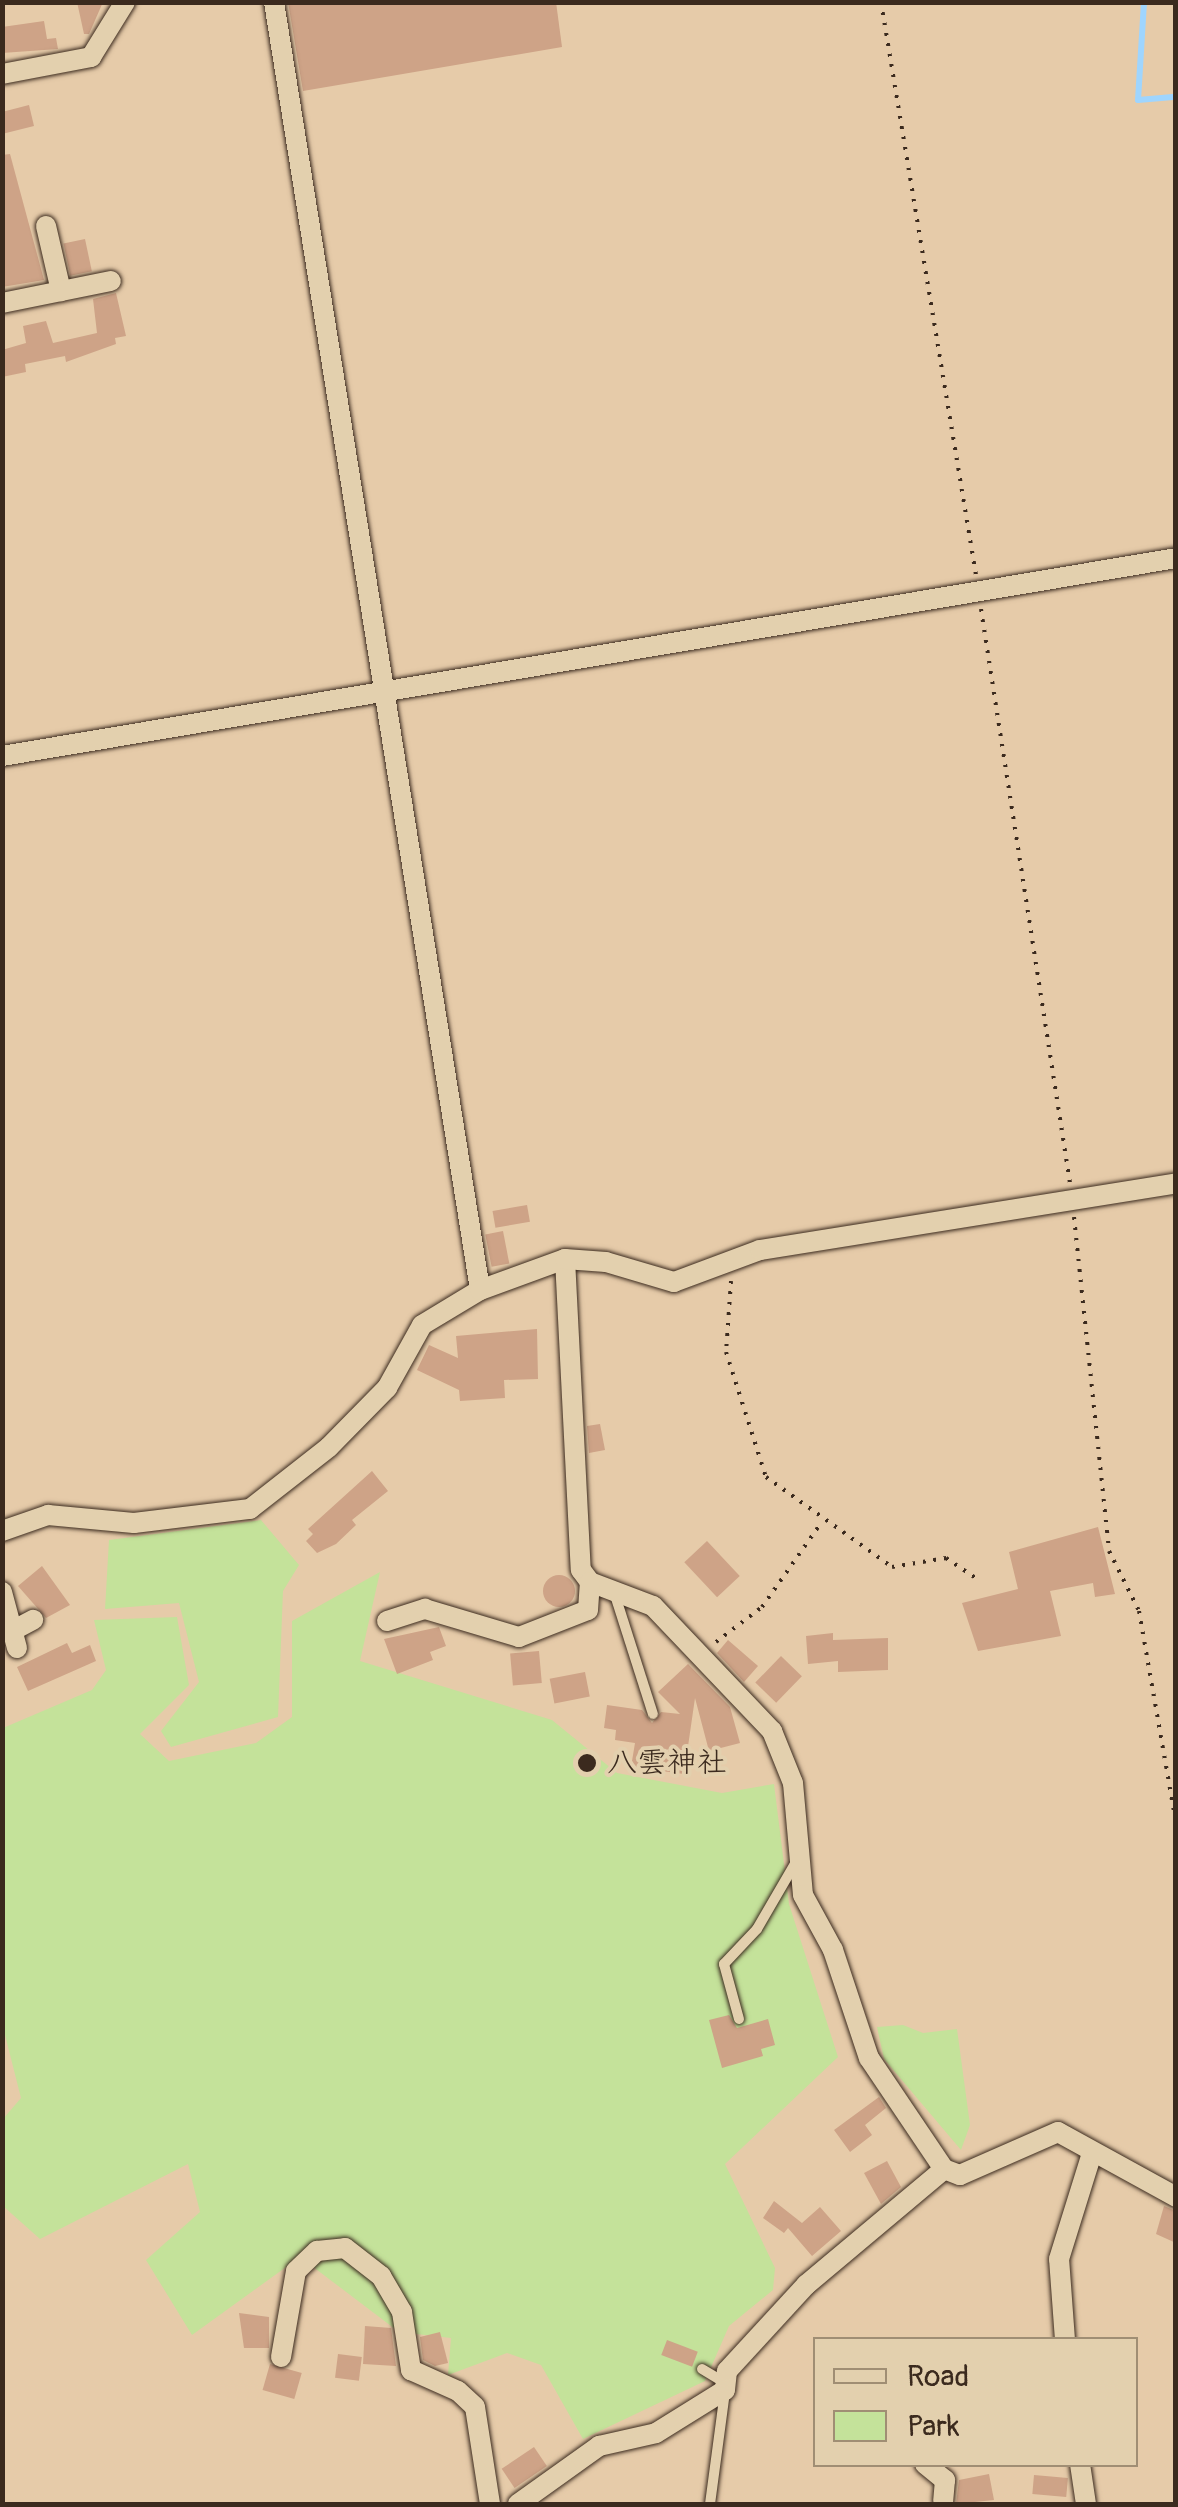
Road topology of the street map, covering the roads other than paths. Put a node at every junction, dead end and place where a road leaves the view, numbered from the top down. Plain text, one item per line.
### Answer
1 (125, 2) edge
2 (274, 2) edge
3 (2, 74) edge
4 (46, 226) dead end
5 (111, 281) dead end
6 (60, 292) junction
7 (2, 303) edge
8 (1176, 558) edge
9 (383, 694) junction
10 (2, 756) edge
11 (1176, 1183) edge
12 (565, 1260) junction
13 (480, 1290) junction
14 (2, 1531) edge
15 (590, 1582) junction
16 (614, 1591) junction
17 (2, 1592) edge
18 (33, 1620) dead end
19 (387, 1620) dead end
20 (654, 1714) dead end
21 (797, 1862) junction
22 (739, 2018) dead end
23 (1092, 2156) junction
24 (944, 2169) junction
25 (1176, 2198) edge
26 (1065, 2337) edge
27 (281, 2357) dead end
28 (702, 2370) dead end
29 (725, 2387) junction
30 (929, 2467) edge
31 (1080, 2467) edge
32 (943, 2501) dead end
33 (490, 2504) edge
34 (518, 2504) edge
35 (710, 2504) edge
36 (1086, 2504) edge

1 - 3 street
2 - 9 street
4 - 6 street
5 - 6 street
6 - 7 street
8 - 9 street
9 - 10 street
9 - 13 street
11 - 12 street
12 - 13 street
12 - 15 street
13 - 14 street
15 - 16 street
15 - 19 street
16 - 20 lane
16 - 21 street
17 - 18 street
21 - 22 lane
21 - 24 street
23 - 24 street
23 - 25 street
23 - 26 street
24 - 29 street
27 - 33 street
28 - 29 lane
29 - 34 street
29 - 35 lane
30 - 32 street
31 - 36 street

